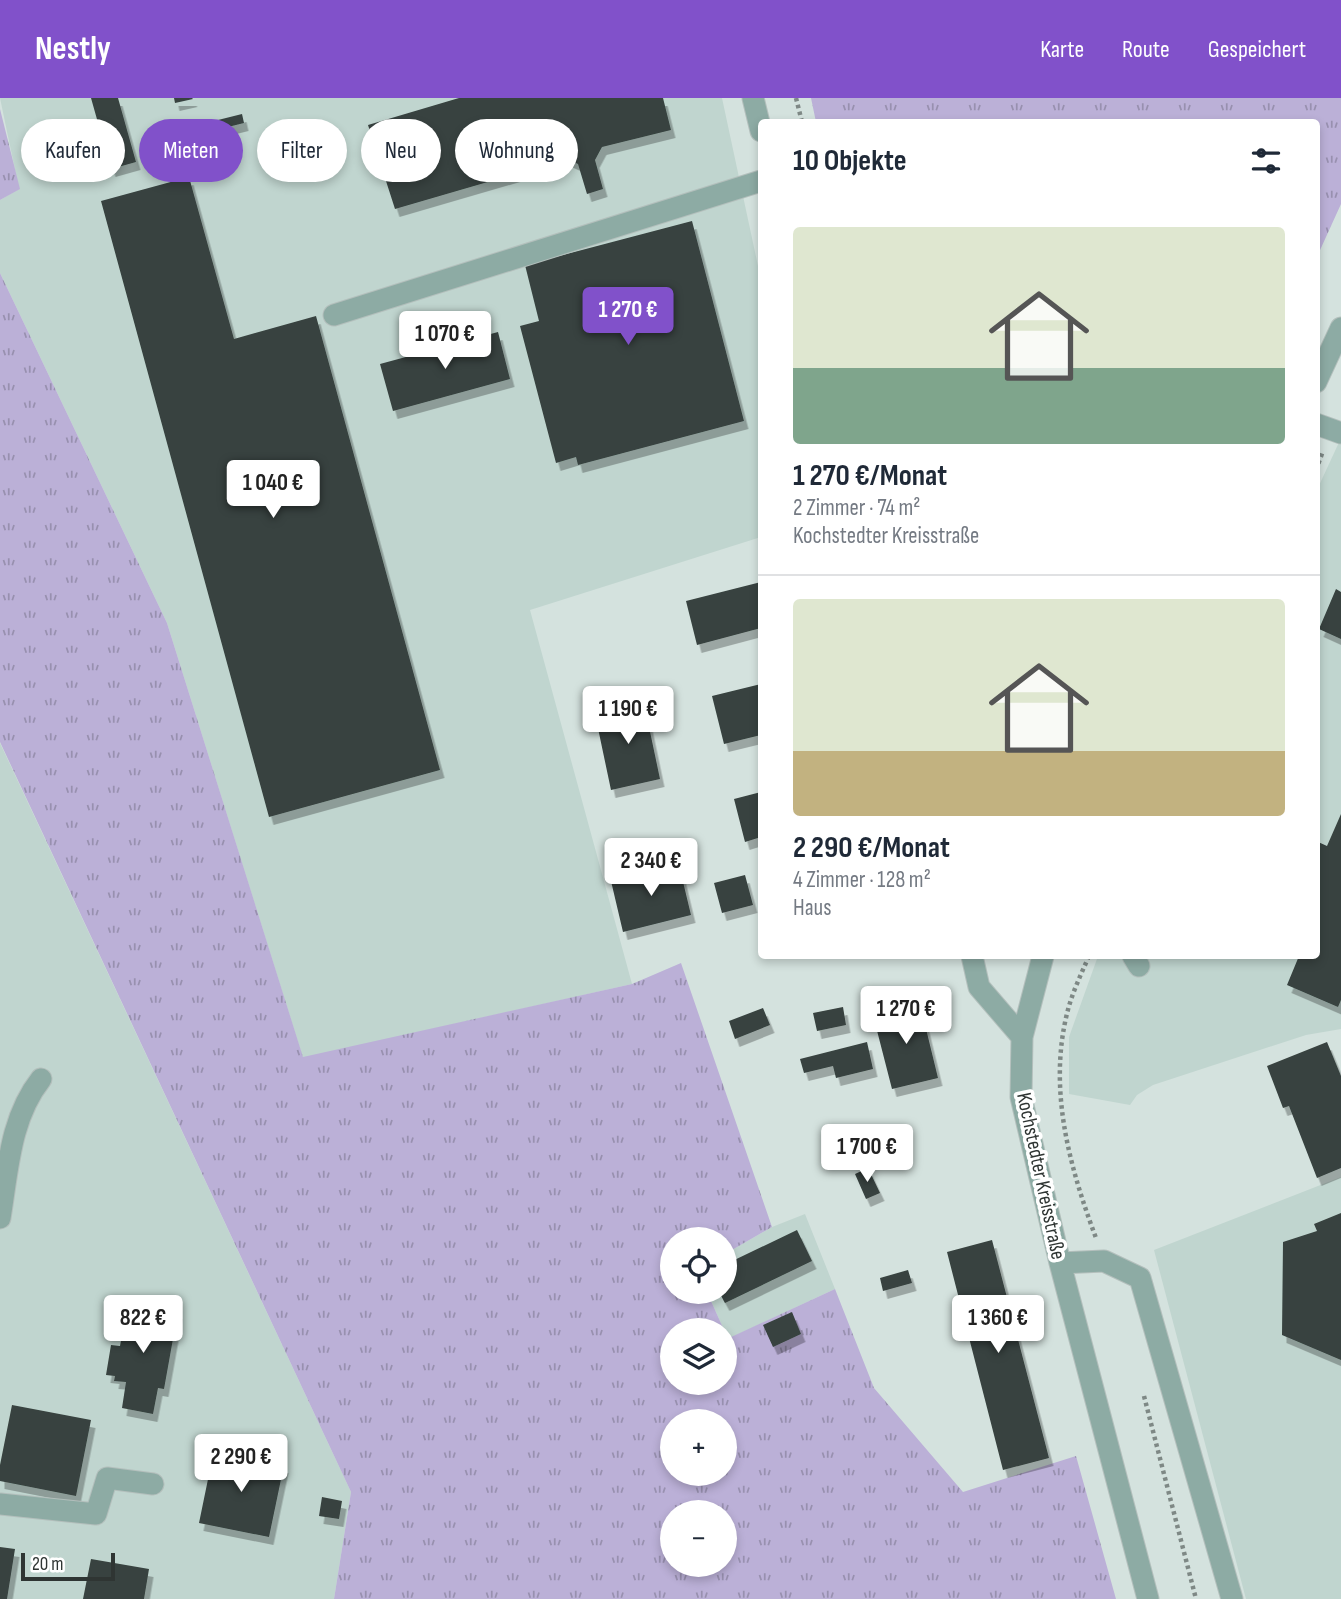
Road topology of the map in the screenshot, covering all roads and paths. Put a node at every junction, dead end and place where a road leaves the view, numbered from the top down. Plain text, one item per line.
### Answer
1 (753, 98) edge
2 (796, 98) edge
3 (758, 119) edge
4 (801, 119) edge
5 (758, 182) edge
6 (334, 315) dead end
7 (1341, 328) edge
8 (1320, 373) edge
9 (1320, 425) edge
10 (1341, 433) edge
11 (973, 959) edge
12 (1042, 959) edge
13 (1023, 1037) junction
14 (41, 1079) dead end
15 (0, 1218) edge
16 (1060, 1263) junction
17 (153, 1484) dead end
18 (0, 1504) edge
19 (1148, 1599) edge
20 (1232, 1599) edge

1 - 3 street
2 - 4 path
5 - 6 street
7 - 8 street
9 - 10 street
11 - 13 street
12 - 13 street, Kochstedter Kreisstraße
13 - 16 street, Kochstedter Kreisstraße
14 - 15 street
16 - 19 street, Kochstedter Kreisstraße
16 - 20 street
17 - 18 street

